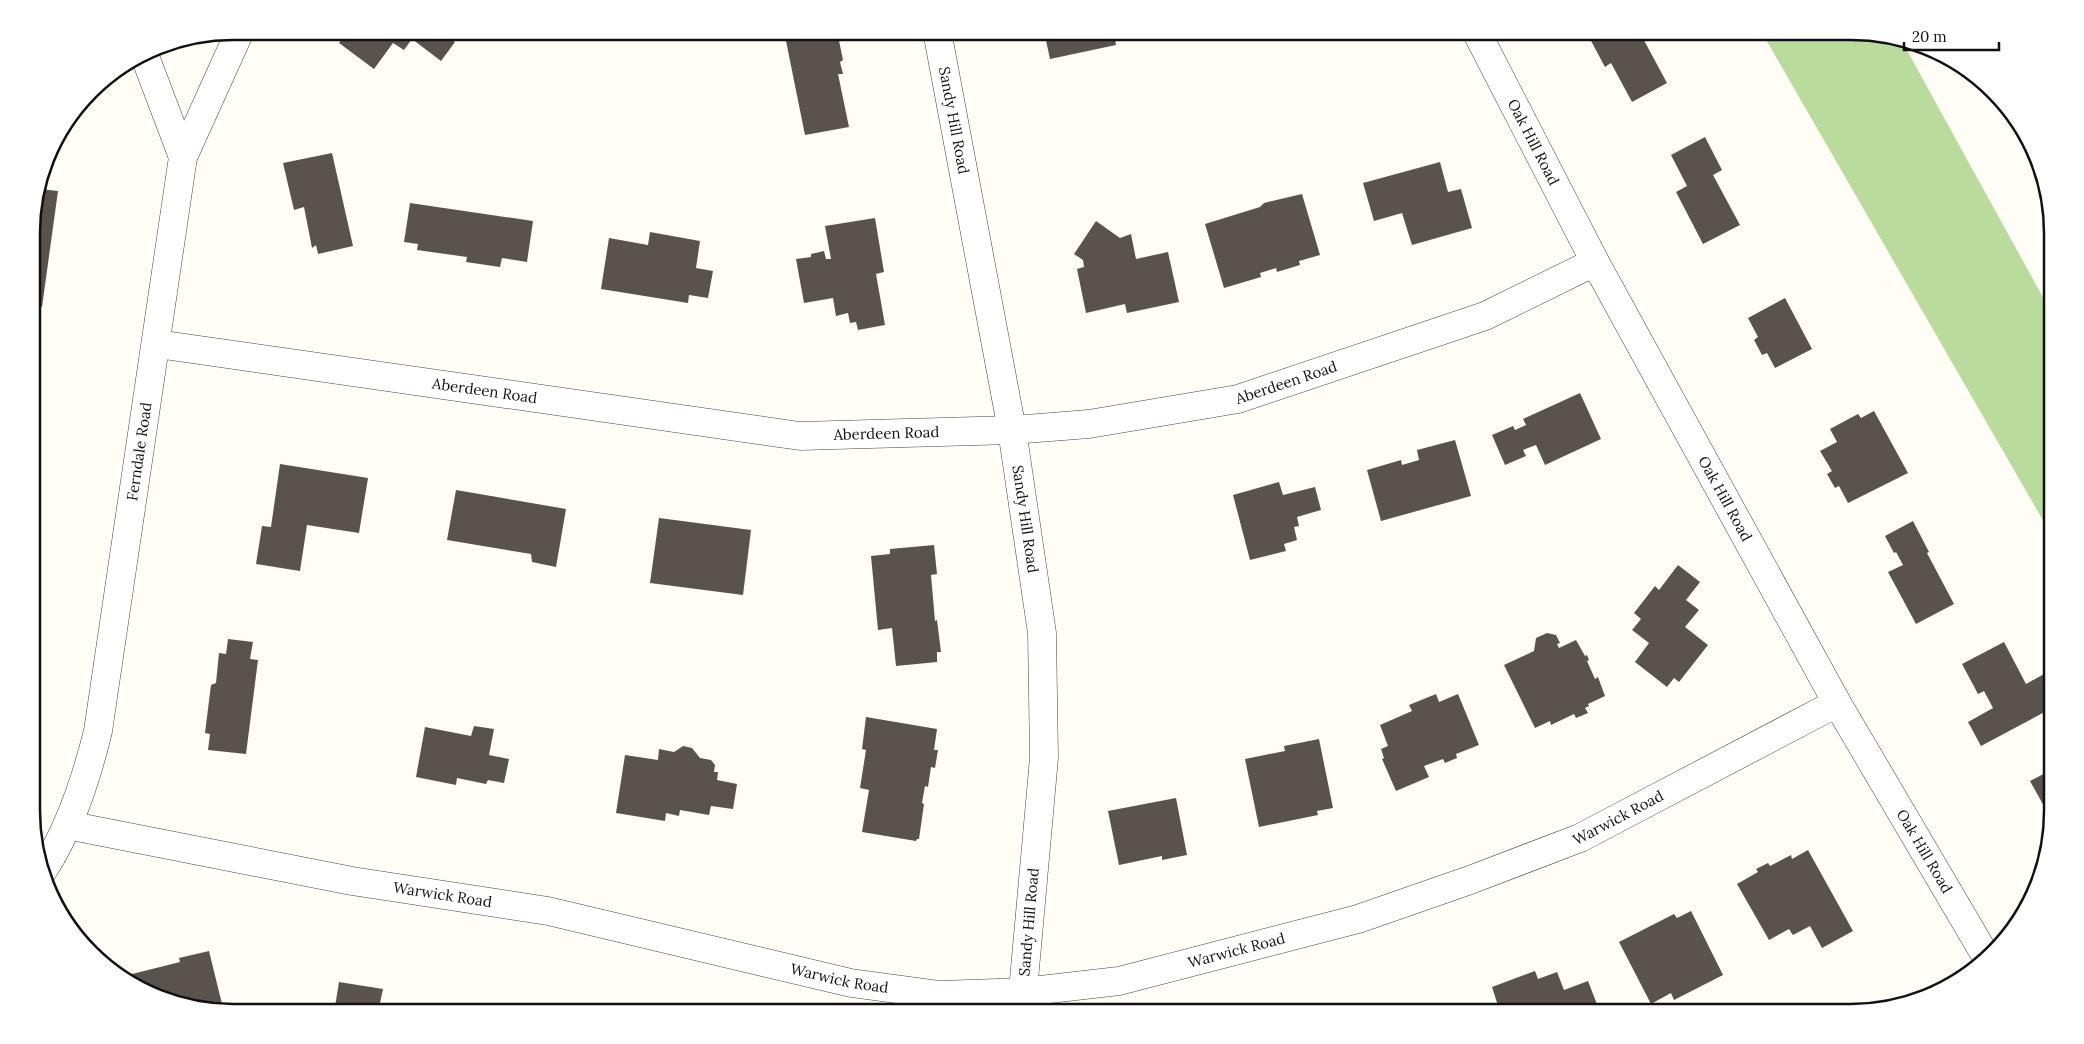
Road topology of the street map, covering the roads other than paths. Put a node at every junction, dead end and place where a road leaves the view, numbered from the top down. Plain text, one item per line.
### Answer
1 (236, 40) edge
2 (939, 40) edge
3 (1481, 40) edge
4 (147, 61) edge
5 (183, 158) junction
6 (1595, 262) junction
7 (157, 344) junction
8 (1012, 430) junction
9 (1837, 703) junction
10 (67, 825) junction
11 (47, 862) edge
12 (1983, 952) edge
13 (1022, 1002) edge

1 - 5 street, Ferndale Road
2 - 8 street, Sandy Hill Road
3 - 6 street, Oak Hill Road
4 - 5 street
5 - 7 street, Ferndale Road
6 - 8 street, Aberdeen Road
6 - 9 street, Oak Hill Road
7 - 8 street, Aberdeen Road
7 - 10 street, Ferndale Road
8 - 13 street, Sandy Hill Road
9 - 12 street, Oak Hill Road
9 - 13 street, Warwick Road
10 - 11 street, Ferndale Road
10 - 13 street, Warwick Road

